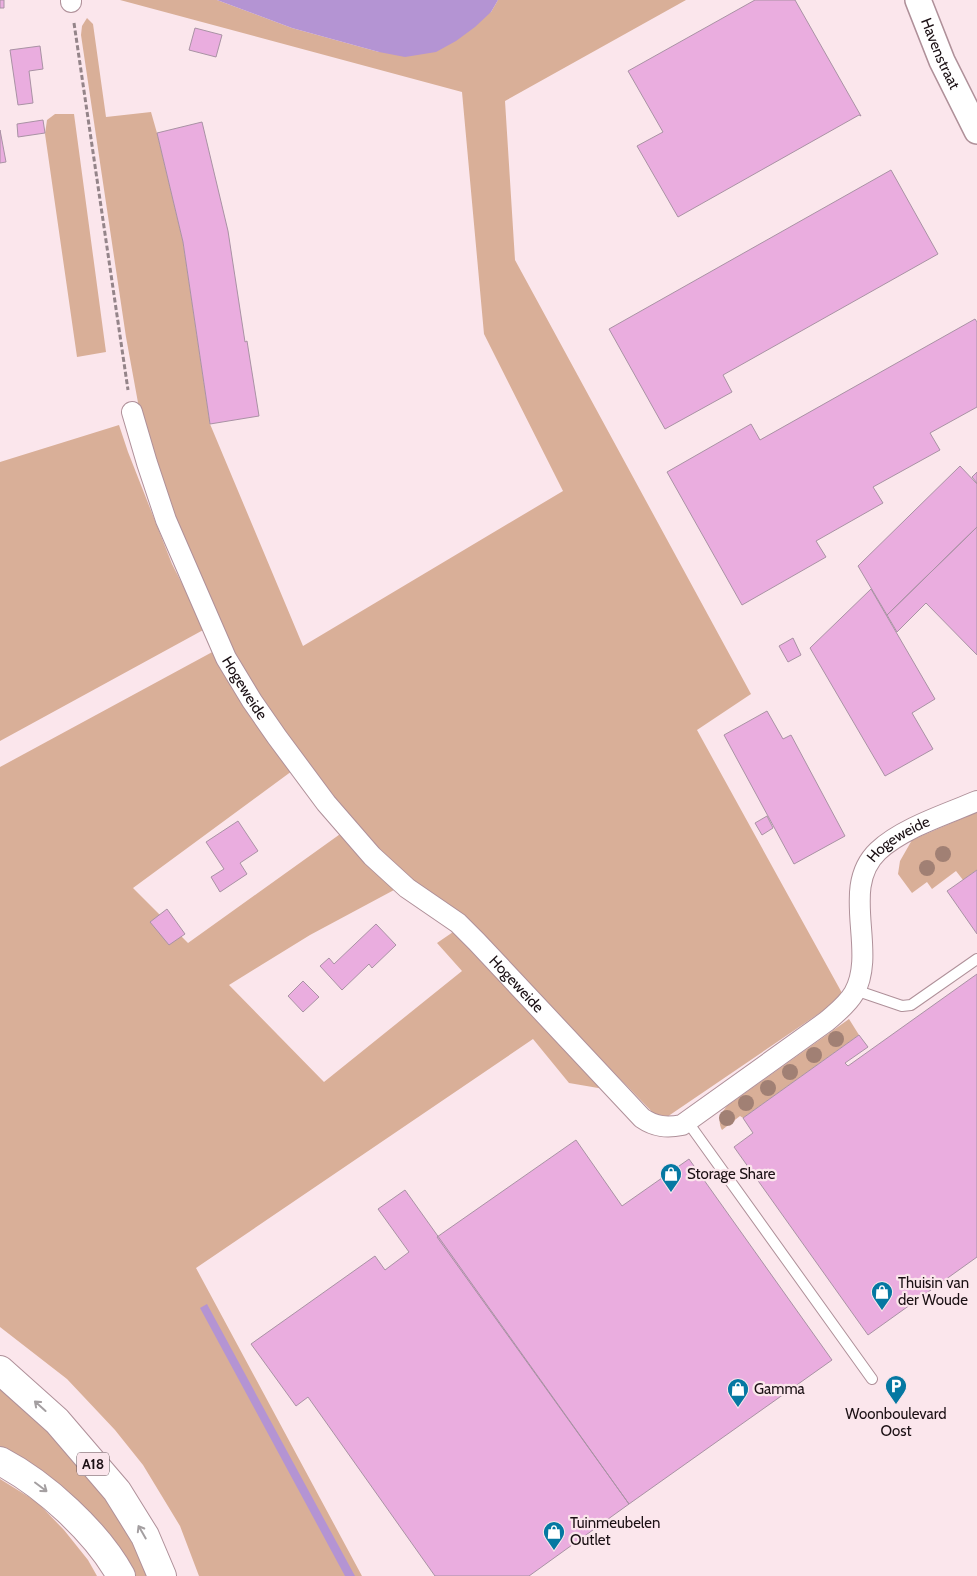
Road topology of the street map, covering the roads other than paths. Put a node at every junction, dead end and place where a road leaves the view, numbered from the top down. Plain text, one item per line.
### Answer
1 (918, 0) edge
2 (977, 131) edge
3 (132, 412) road end
4 (977, 801) edge
5 (977, 959) edge
6 (855, 990) junction
7 (687, 1121) junction
8 (0, 1370) edge
9 (872, 1379) dead end
10 (0, 1461) edge
11 (121, 1576) edge
12 (162, 1576) edge

1 - 2 street, Havenstraat
3 - 7 street, Hogeweide
4 - 6 street, Hogeweide
5 - 6 lane
6 - 7 street, Hogeweide
7 - 9 lane
12 -> 8 highway, A18
10 -> 11 highway

